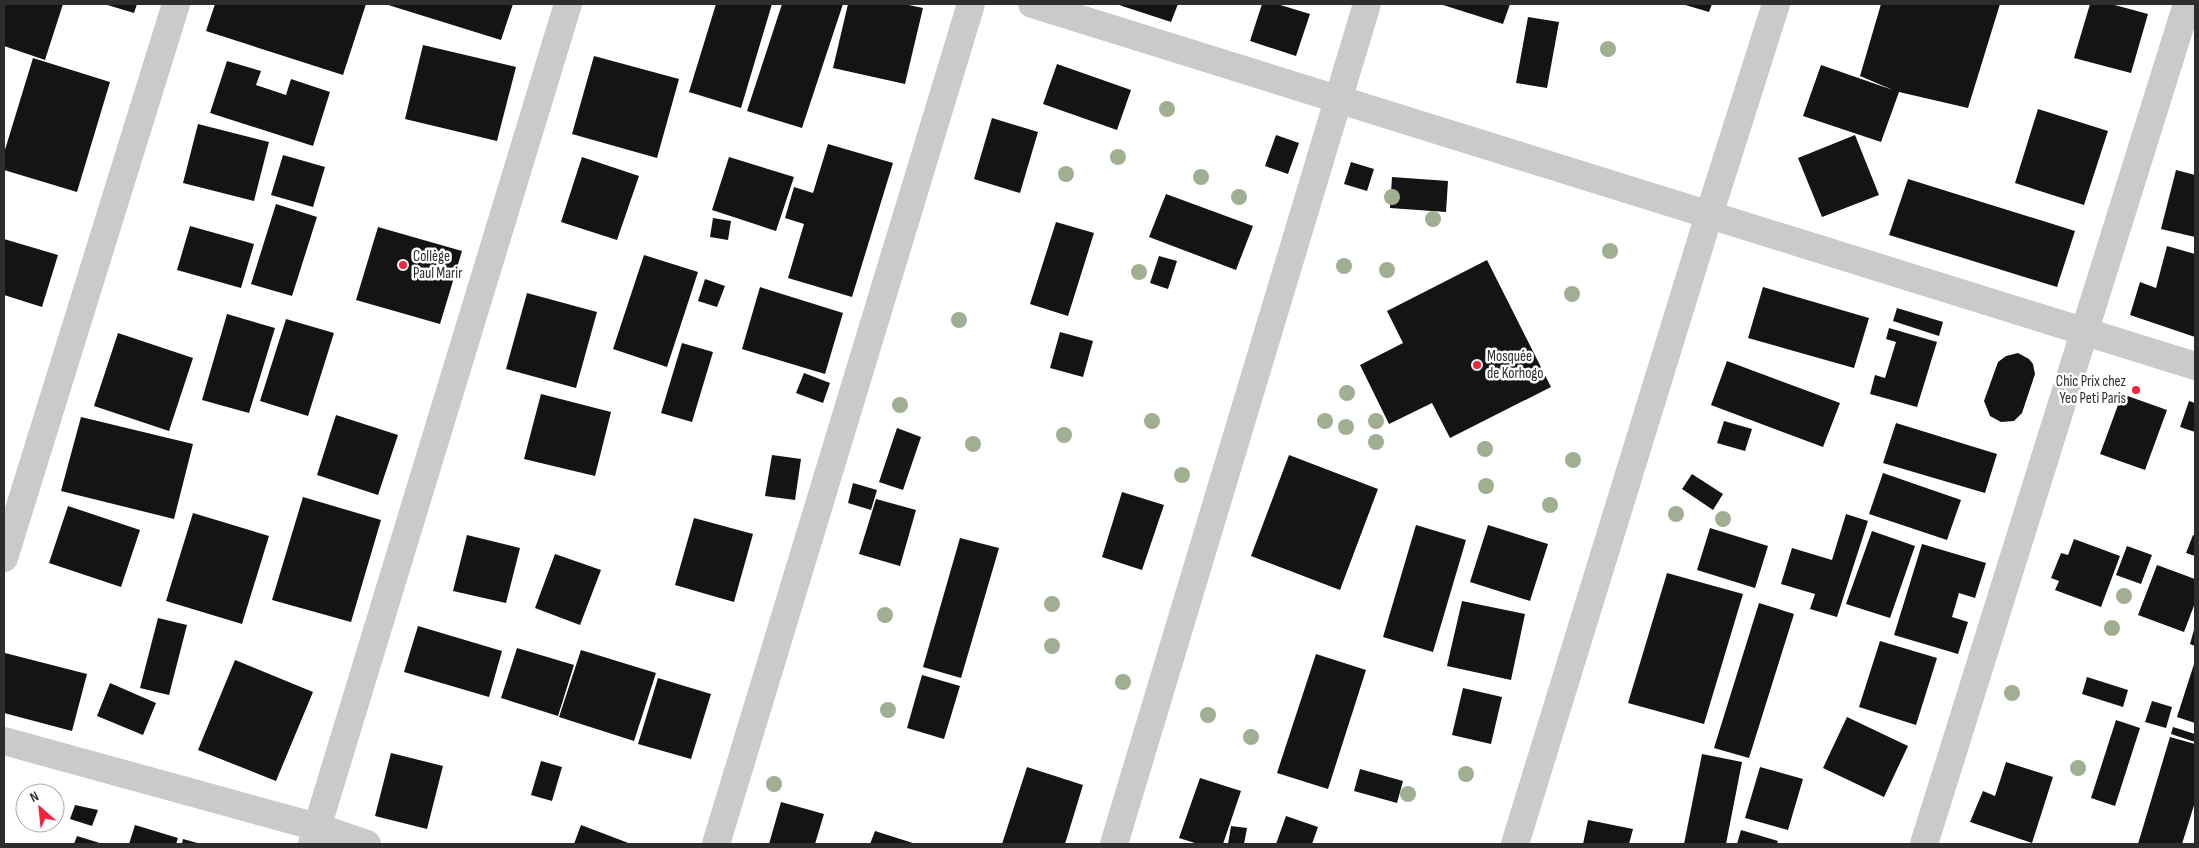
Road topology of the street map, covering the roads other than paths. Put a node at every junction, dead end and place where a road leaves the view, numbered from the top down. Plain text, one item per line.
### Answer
1 (176, 4) edge
2 (568, 4) edge
3 (970, 4) edge
4 (1032, 4) edge
5 (1367, 4) edge
6 (1776, 4) edge
7 (2187, 4) edge
8 (1337, 100) junction
9 (1709, 215) junction
10 (2084, 332) junction
11 (2195, 366) edge
12 (4, 558) edge
13 (4, 741) edge
14 (315, 836) edge
15 (367, 844) edge
16 (716, 844) edge
17 (1114, 844) edge
18 (1515, 844) edge
19 (1924, 844) edge

1 - 12 street
2 - 14 street
3 - 16 street
4 - 8 street
5 - 8 street
6 - 9 street
7 - 10 street
8 - 9 street
8 - 17 street
9 - 10 street
9 - 18 street
10 - 11 street
10 - 19 street
13 - 14 street
14 - 15 street

